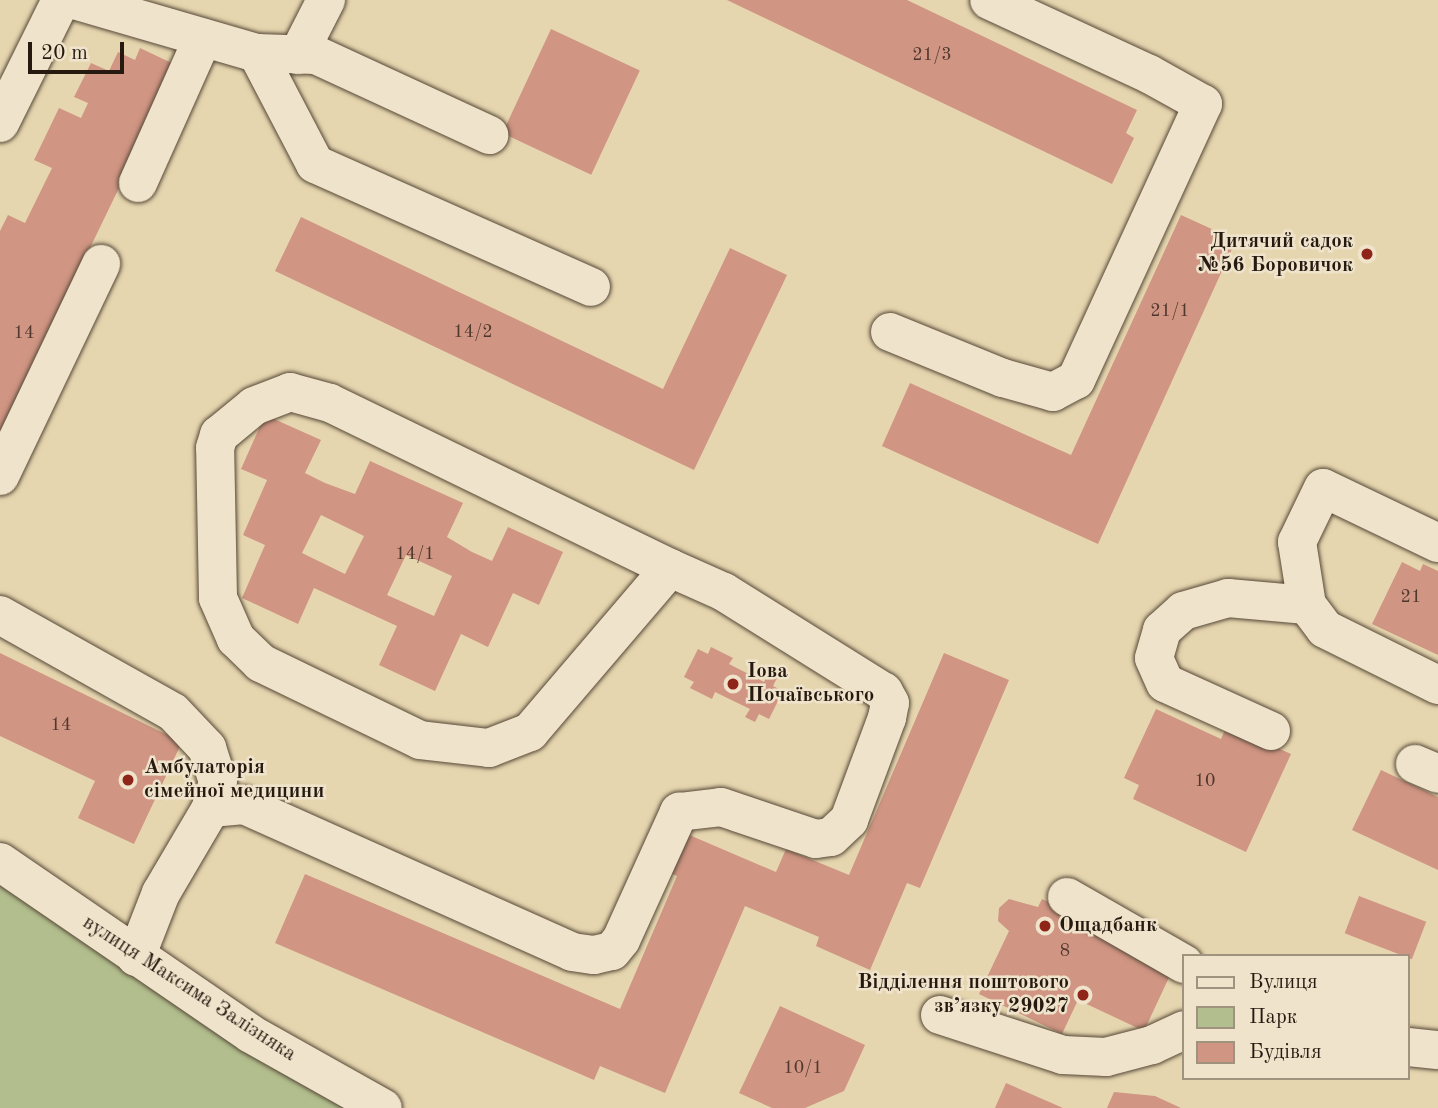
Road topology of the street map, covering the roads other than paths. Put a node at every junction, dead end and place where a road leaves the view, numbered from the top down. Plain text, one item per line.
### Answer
1 (61, 0) edge
2 (74, 0) edge
3 (326, 0) edge
4 (989, 0) edge
5 (203, 38) junction
6 (257, 53) junction
7 (298, 55) junction
8 (0, 123) edge
9 (489, 135) dead end
10 (138, 183) dead end
11 (101, 264) dead end
12 (591, 287) dead end
13 (890, 332) dead end
14 (0, 476) edge
15 (1438, 543) edge
16 (670, 568) junction
17 (1307, 605) junction
18 (0, 615) edge
19 (1438, 685) edge
20 (1271, 732) dead end
21 (211, 808) junction
22 (0, 862) edge
23 (1067, 897) dead end
24 (136, 957) junction
25 (1182, 963) edge
26 (940, 1015) dead end
27 (1182, 1031) edge
28 (1410, 1047) edge
29 (1438, 1050) edge
30 (383, 1108) edge

1 - 8 street
2 - 5 street
3 - 7 street
4 - 13 street
5 - 6 street
5 - 10 street
6 - 7 street
6 - 12 street
7 - 9 street
11 - 14 street
15 - 17 street
16 - 16 street
16 - 21 street
17 - 19 street
17 - 20 street
18 - 21 street
21 - 24 street
22 - 24 street, вулиця Максима Залізняка
23 - 25 street
24 - 30 street, вулиця Максима Залізняка
26 - 27 street
28 - 29 street

